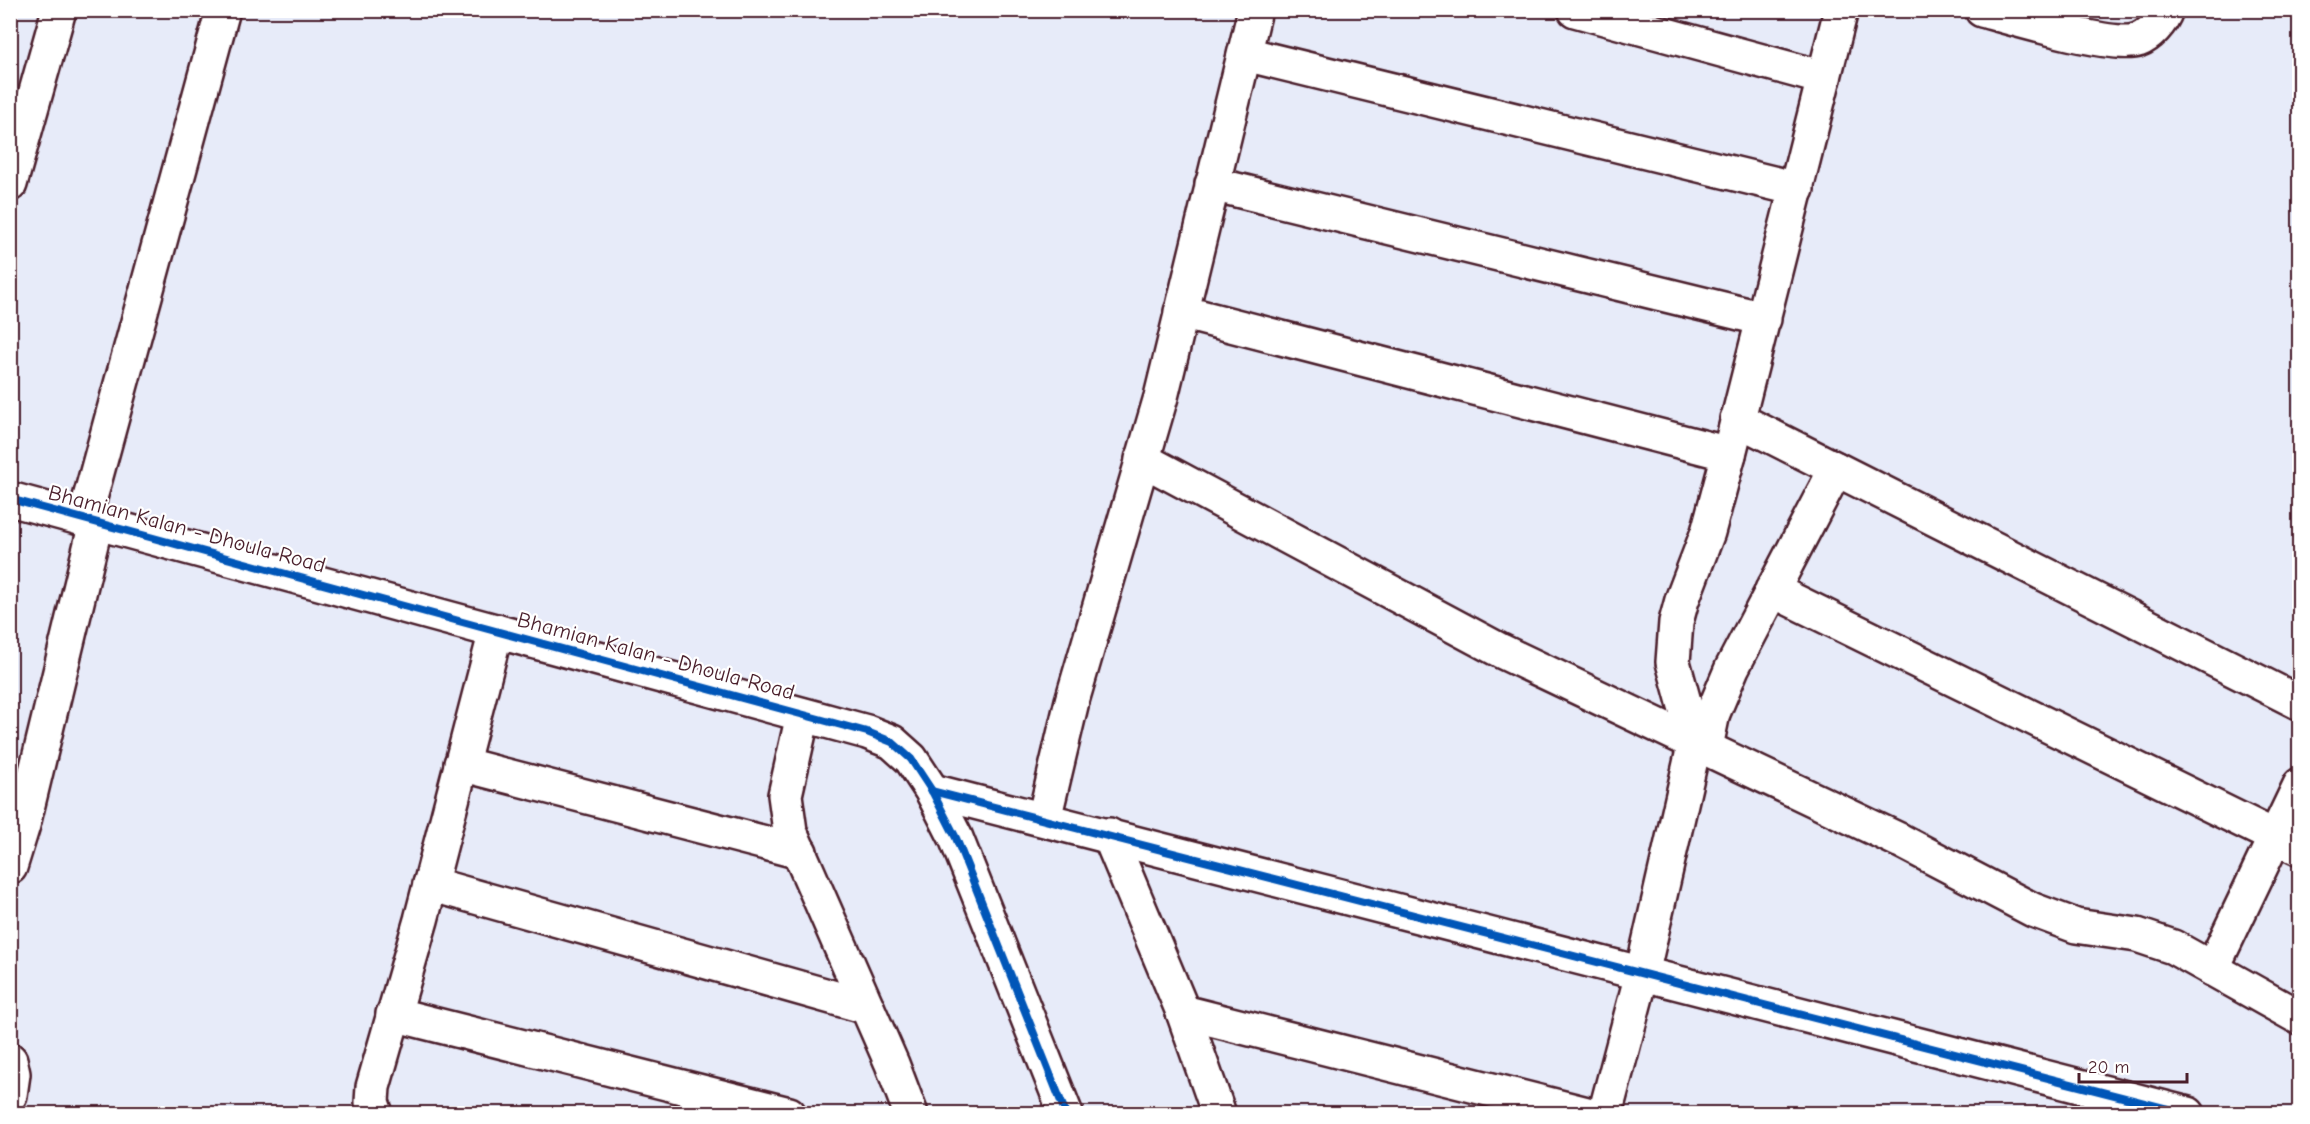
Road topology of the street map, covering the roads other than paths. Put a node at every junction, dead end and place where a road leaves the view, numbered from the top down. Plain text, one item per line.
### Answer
1 (59, 10) edge
2 (224, 10) edge
3 (1255, 10) edge
4 (1575, 10) edge
5 (1841, 10) edge
6 (1982, 10) edge
7 (2166, 10) edge
8 (1245, 54) junction
9 (1824, 78) junction
10 (10, 184) edge
11 (1212, 184) junction
12 (1797, 189) junction
13 (1181, 312) junction
14 (1764, 319) junction
15 (1737, 419) junction
16 (1729, 454) junction
17 (1142, 459) junction
18 (1836, 469) junction
19 (10, 499) edge
20 (90, 522) junction
21 (1772, 590) junction
22 (496, 631) junction
23 (2300, 703) edge
24 (803, 715) junction
25 (1700, 745) junction
26 (461, 764) junction
27 (2300, 785) edge
28 (932, 791) junction
29 (1044, 819) junction
30 (1109, 835) junction
31 (2288, 843) edge
32 (800, 852) junction
33 (10, 867) edge
34 (430, 884) junction
35 (2212, 969) junction
36 (1642, 974) junction
37 (867, 1007) junction
38 (1183, 1012) junction
39 (393, 1014) junction
40 (2300, 1018) edge
41 (10, 1060) edge
42 (10, 1095) edge
43 (2157, 1109) edge
44 (376, 1113) edge
45 (789, 1113) edge
46 (911, 1113) edge
47 (1066, 1113) edge
48 (1219, 1113) edge
49 (1587, 1113) edge
50 (1605, 1113) edge
51 (2188, 1113) edge

1 - 10 street
2 - 20 street
3 - 8 street
4 - 9 street
5 - 9 street
6 - 7 street
8 - 11 street
8 - 12 street
9 - 12 street
11 - 13 street
11 - 14 street
12 - 14 street
13 - 16 street
13 - 17 street
14 - 15 street
15 - 16 street
15 - 18 street
16 - 25 street
17 - 25 street
17 - 29 street
18 - 21 street
18 - 23 street
19 - 20 street, Bhamian Kalan - Dhoula Road
20 - 22 street, Bhamian Kalan - Dhoula Road
20 - 33 street
21 - 25 street
21 - 31 street
22 - 24 street, Bhamian Kalan - Dhoula Road
22 - 26 street
24 - 28 street, Bhamian Kalan - Dhoula Road
24 - 32 street
25 - 35 street
25 - 36 street
26 - 32 street
26 - 34 street
27 - 31 street
28 - 29 street
28 - 47 street, Bhamian Kalan - Dhoula Road
29 - 30 street
30 - 36 street
30 - 38 street
31 - 35 street
32 - 37 street
34 - 37 street
34 - 39 street
35 - 40 street
36 - 43 street
36 - 50 street
37 - 46 street
38 - 48 street
38 - 49 street
39 - 44 street
39 - 45 street
41 - 42 street
43 - 51 street

